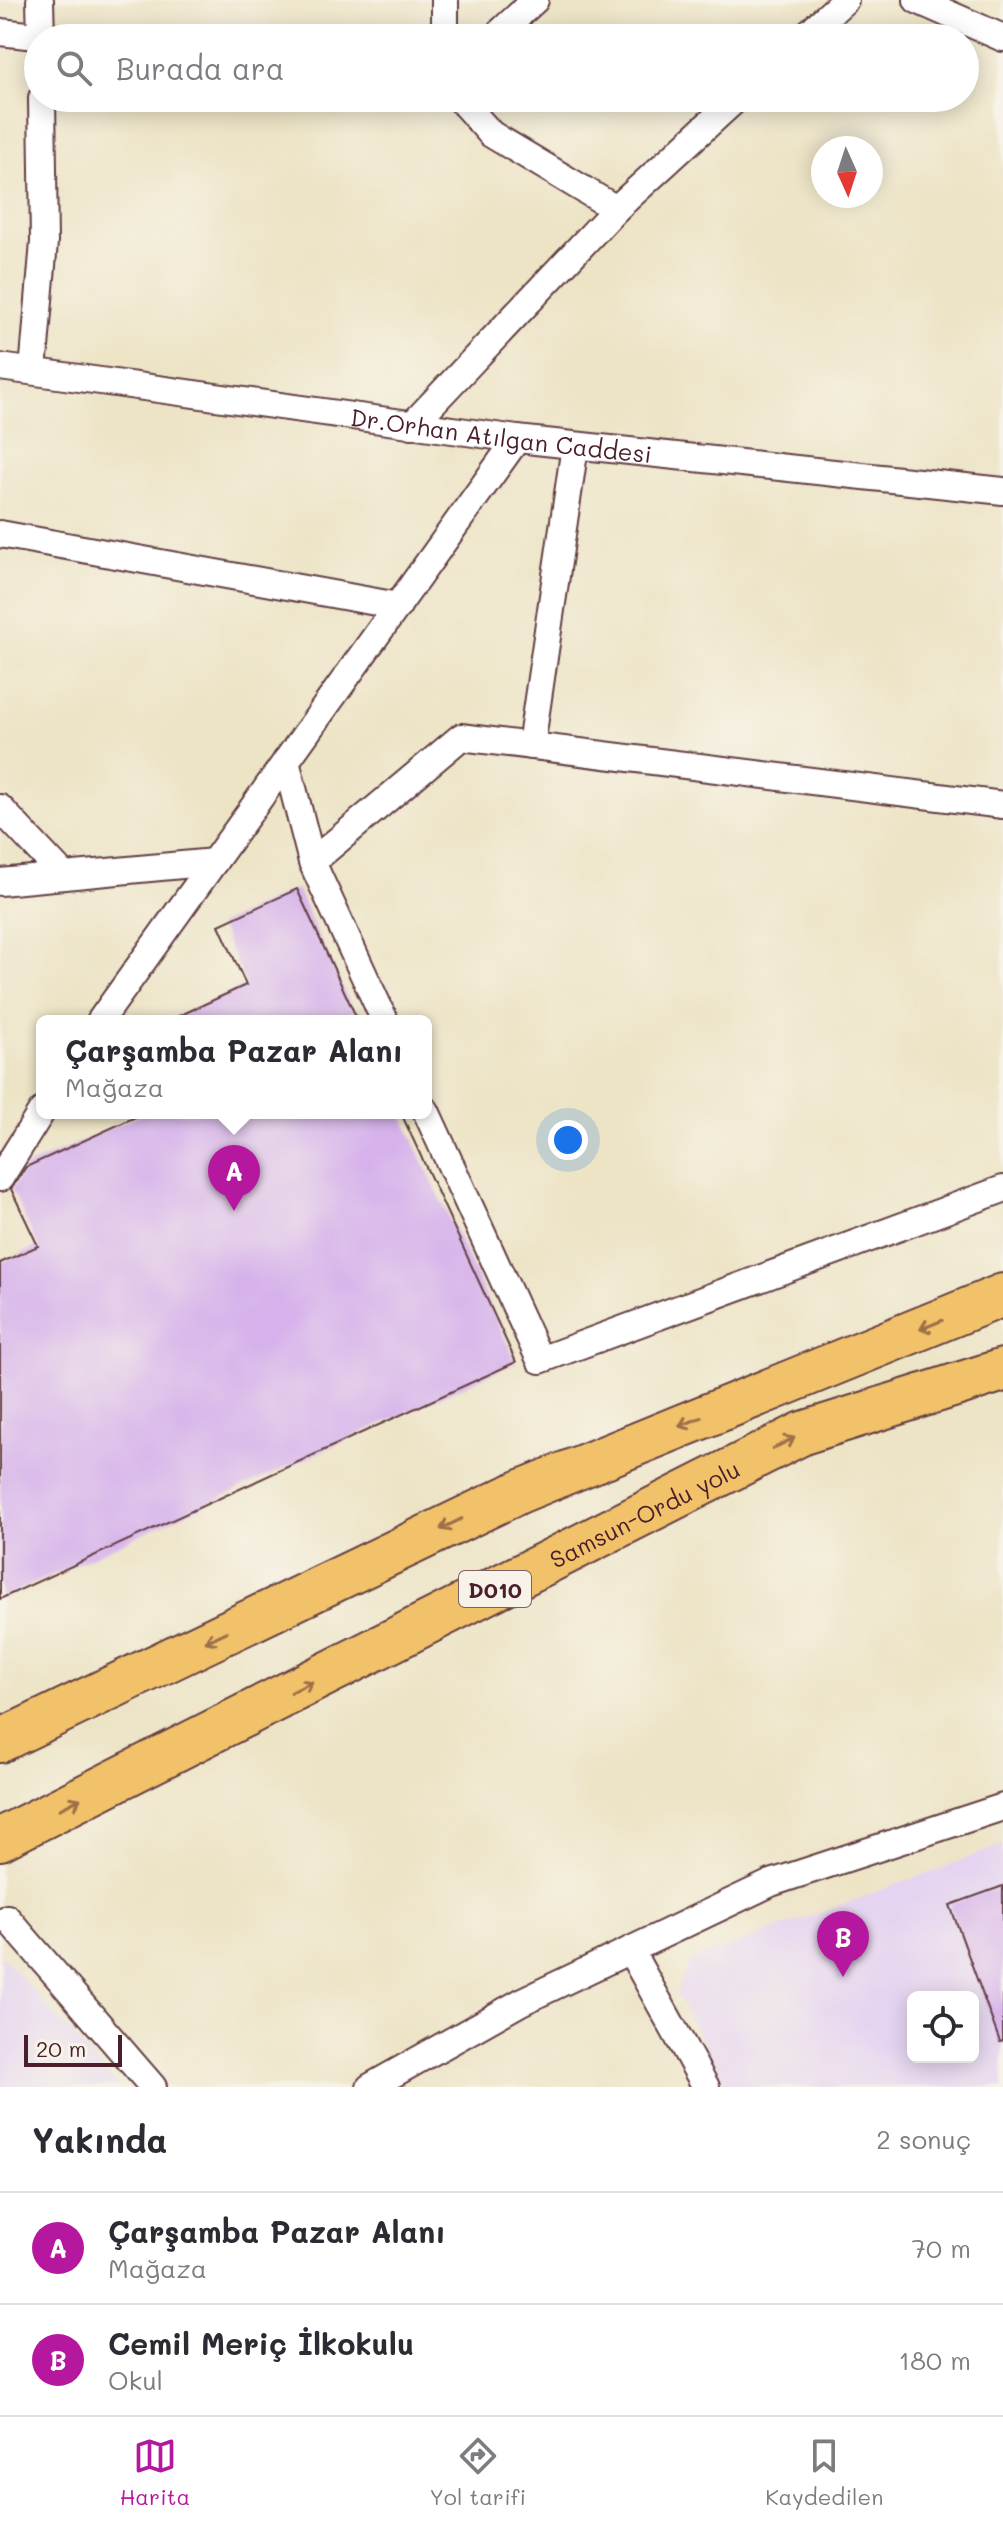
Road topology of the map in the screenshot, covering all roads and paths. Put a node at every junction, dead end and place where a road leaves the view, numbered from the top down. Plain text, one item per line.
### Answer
1 (40, 0) edge
2 (445, 0) edge
3 (535, 0) edge
4 (845, 0) edge
5 (917, 0) edge
6 (43, 24) edge
7 (445, 24) edge
8 (509, 24) edge
9 (818, 24) edge
10 (971, 24) edge
11 (979, 27) edge
12 (0, 32) edge
13 (24, 35) edge
14 (1003, 38) edge
15 (42, 112) edge
16 (471, 112) edge
17 (722, 112) edge
18 (616, 209) junction
19 (0, 367) edge
20 (33, 371) junction
21 (412, 425) junction
22 (517, 439) junction
23 (575, 446) junction
24 (1003, 491) edge
25 (0, 534) edge
26 (398, 606) junction
27 (531, 746) junction
28 (286, 761) junction
29 (1003, 805) edge
30 (0, 808) edge
31 (214, 862) junction
32 (312, 862) junction
33 (64, 876) junction
34 (0, 882) edge
35 (104, 1015) edge
36 (382, 1015) edge
37 (37, 1119) edge
38 (430, 1119) edge
39 (0, 1178) edge
40 (1003, 1189) edge
41 (1003, 1295) edge
42 (1003, 1370) edge
43 (0, 1741) edge
44 (1003, 1807) edge
45 (0, 1839) edge
46 (7, 1918) dead end
47 (630, 1950) junction
48 (153, 2087) edge
49 (370, 2087) edge
50 (706, 2087) edge

1 - 6 street
2 - 7 street
3 - 8 street
4 - 9 street
5 - 10 street
11 - 14 street
12 - 13 street
15 - 20 street
16 - 18 street
17 - 18 street
18 - 21 street
19 - 20 street, Dr.Orhan Atılgan Caddesi
20 - 21 street, Dr.Orhan Atılgan Caddesi
21 - 22 street, Dr.Orhan Atılgan Caddesi
22 - 23 street, Dr.Orhan Atılgan Caddesi
22 - 26 street
23 - 24 street, Dr.Orhan Atılgan Caddesi
23 - 27 street
25 - 26 street
26 - 28 street
27 - 29 street
27 - 32 street
28 - 31 street
28 - 32 street
30 - 33 street
31 - 33 street
31 - 35 street
32 - 36 street
33 - 34 street
37 - 39 street
38 - 40 street
41 -> 43 highway
45 -> 42 highway, Samsun-Ordu yolu / D010
44 - 47 street
46 - 48 street
47 - 49 street
47 - 50 street

